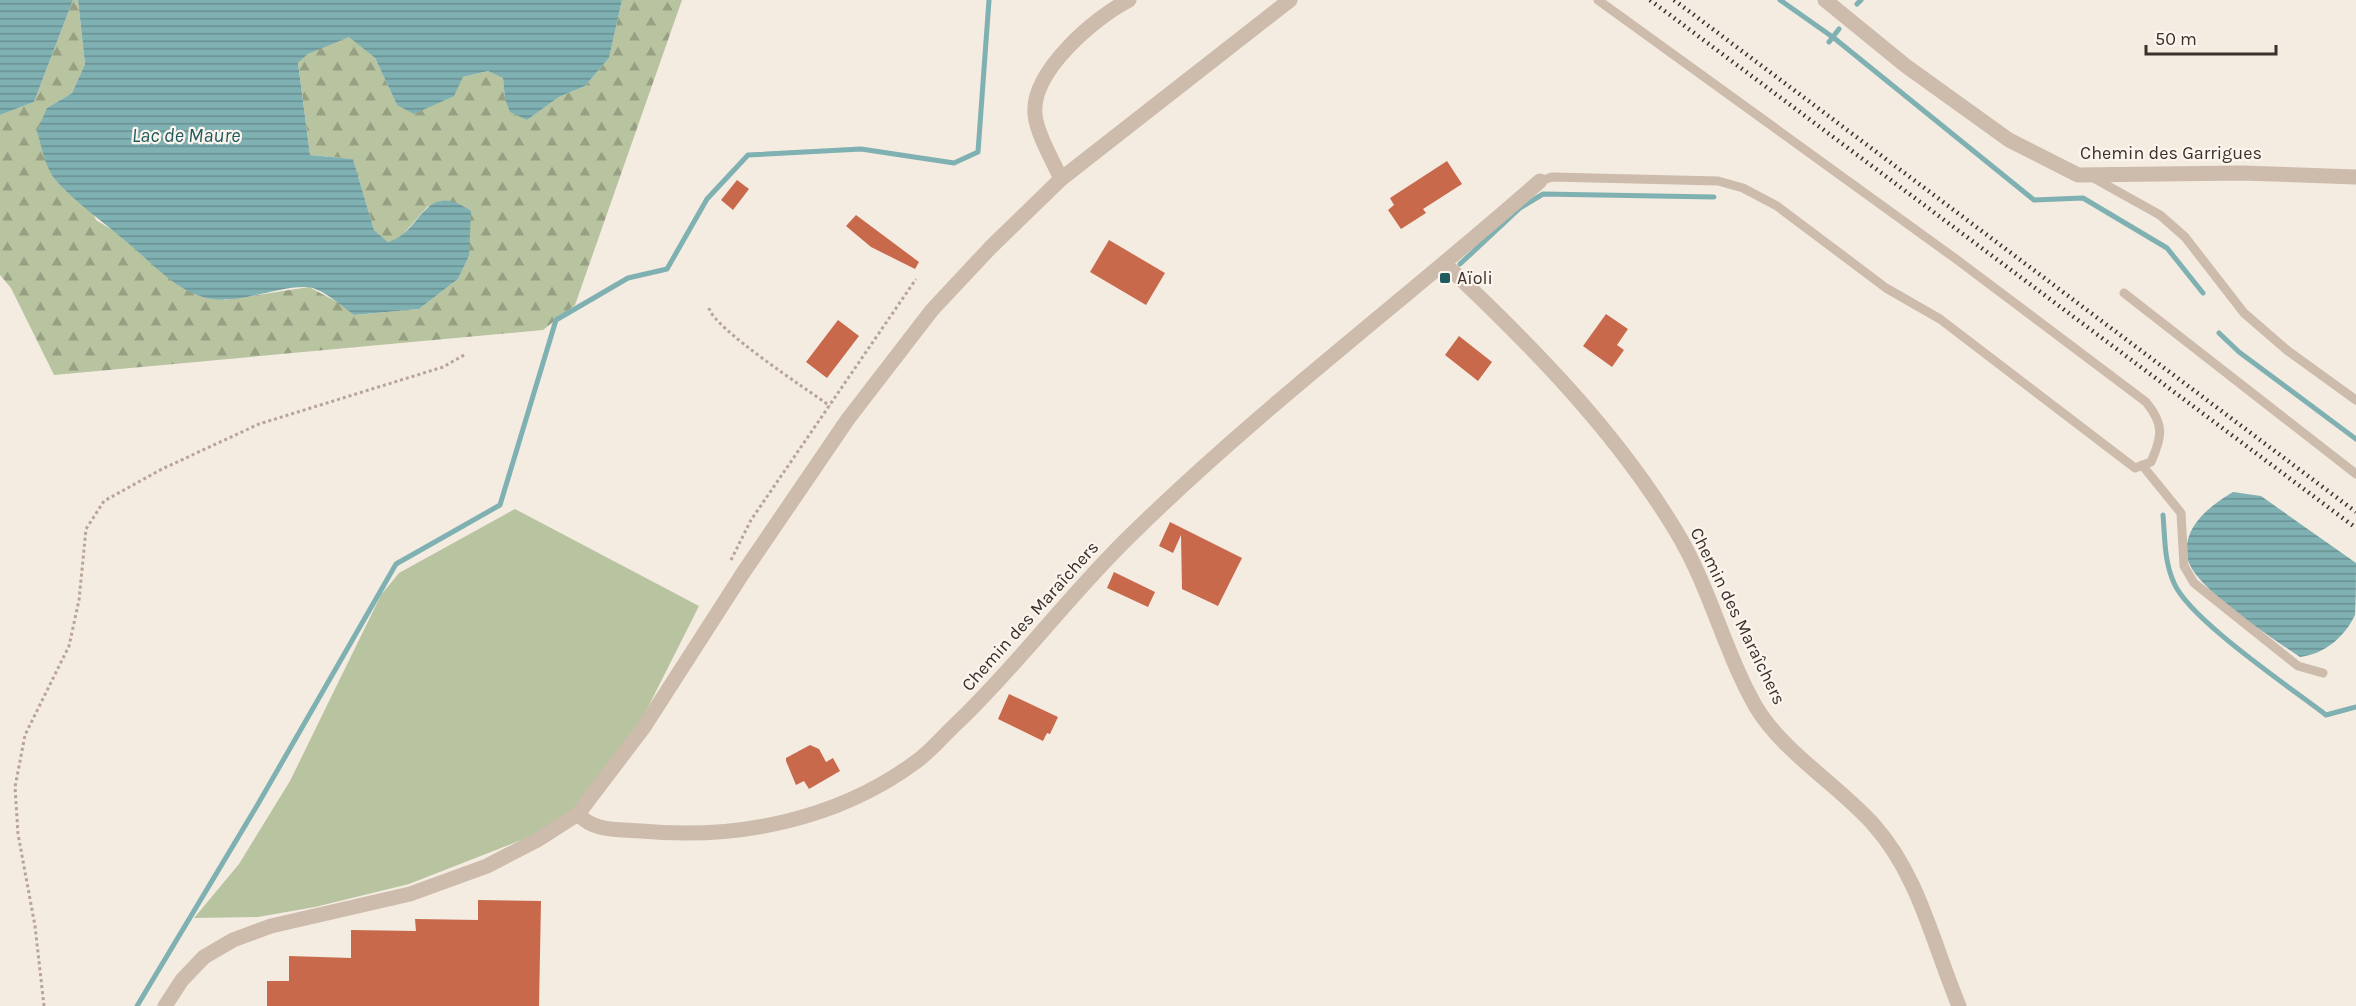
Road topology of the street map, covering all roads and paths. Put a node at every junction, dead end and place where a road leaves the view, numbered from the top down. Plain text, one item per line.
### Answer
1 (1129, 0) edge
2 (1290, 0) edge
3 (1598, 0) edge
4 (1826, 0) edge
5 (2088, 174) junction
6 (2356, 177) edge
7 (1061, 179) junction
8 (1540, 181) joint
9 (1445, 264) junction
10 (916, 279) dead end
11 (2124, 293) dead end
12 (709, 308) dead end
13 (466, 354) dead end
14 (2356, 400) edge
15 (830, 406) junction
16 (2142, 465) junction
17 (2356, 474) edge
18 (726, 569) dead end
19 (2323, 673) dead end
20 (578, 814) junction
21 (44, 1006) edge
22 (165, 1006) edge
23 (1959, 1006) edge

1 - 7 street
2 - 7 street
3 - 16 lane
4 - 5 street, Chemin des Garrigues
5 - 6 street, Chemin des Garrigues
5 - 14 lane
7 - 20 street
8 - 9 street, Chemin des Maraîchers
8 - 16 lane
9 - 20 street, Chemin des Maraîchers
9 - 23 street, Chemin des Maraîchers
10 - 15 path
11 - 17 lane
12 - 15 path
13 - 21 path
15 - 18 path
16 - 19 lane
20 - 22 street

